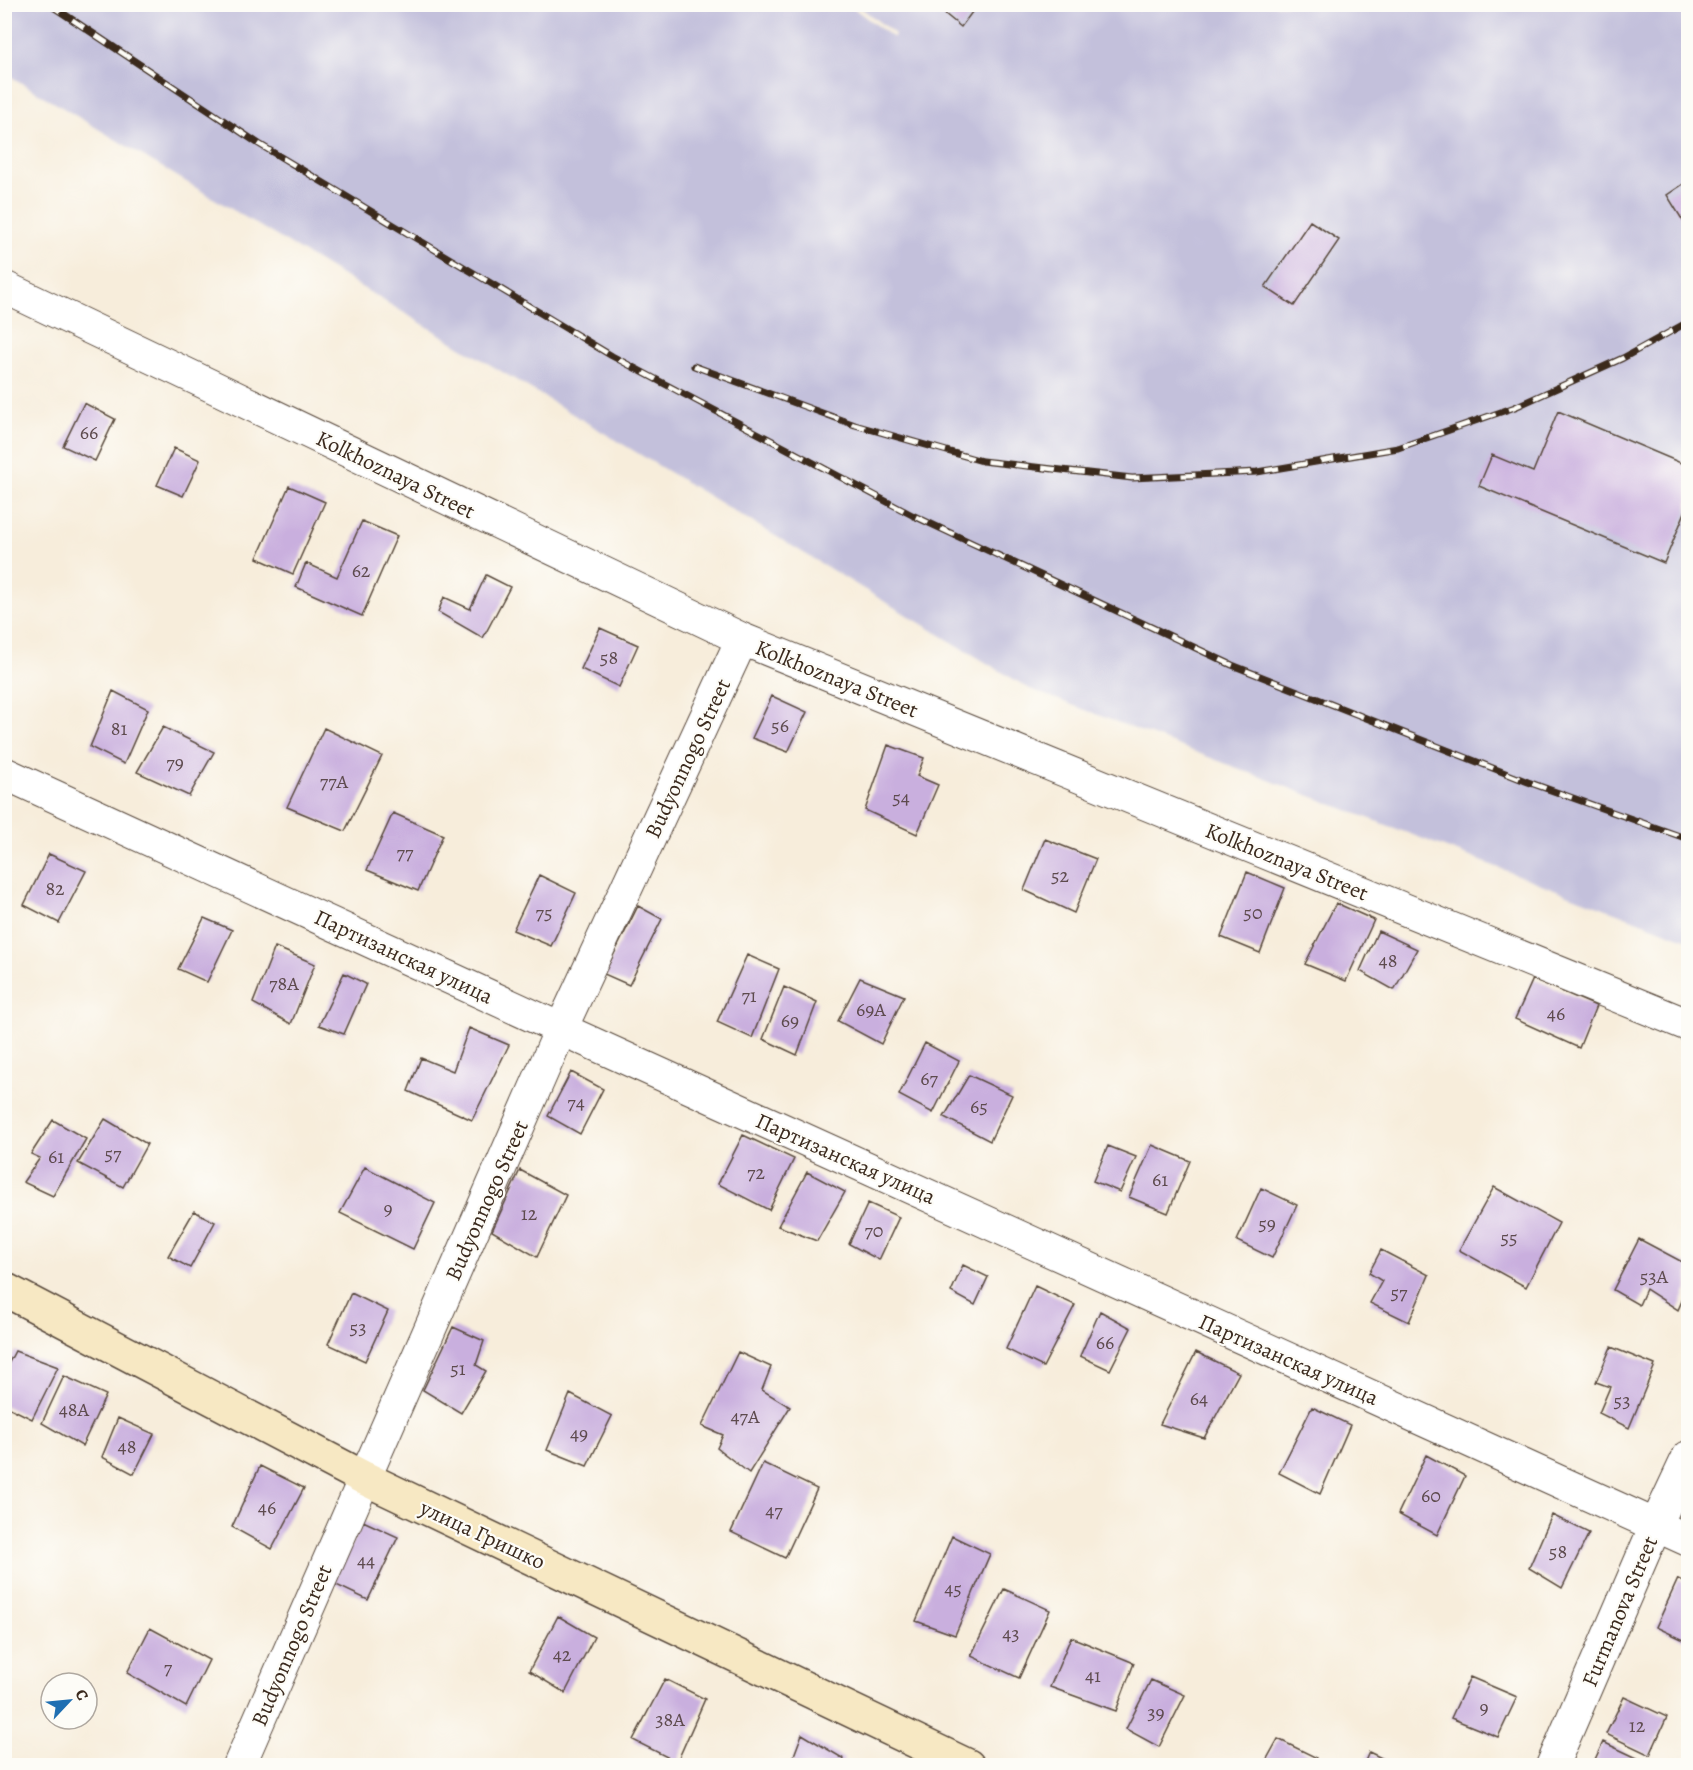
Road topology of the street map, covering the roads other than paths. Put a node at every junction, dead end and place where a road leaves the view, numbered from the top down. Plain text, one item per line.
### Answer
1 (4, 287) edge
2 (742, 639) junction
3 (4, 773) edge
4 (1689, 1025) edge
5 (561, 1029) junction
6 (4, 1289) edge
7 (1689, 1457) edge
8 (364, 1478) junction
9 (1656, 1525) junction
10 (1689, 1540) edge
11 (239, 1766) edge
12 (968, 1766) edge
13 (1552, 1766) edge

1 - 2 street, Kolkhoznaya Street
2 - 4 street, Kolkhoznaya Street
2 - 5 street, Budyonnogo Street
3 - 5 street, Партизанская улица
5 - 8 street, Budyonnogo Street
5 - 9 street, Партизанская улица
6 - 8 street, улица Гришко
7 - 9 street, Furmanova Street
8 - 11 street, Budyonnogo Street
8 - 12 street, улица Гришко
9 - 10 street, Партизанская улица
9 - 13 street, Furmanova Street

